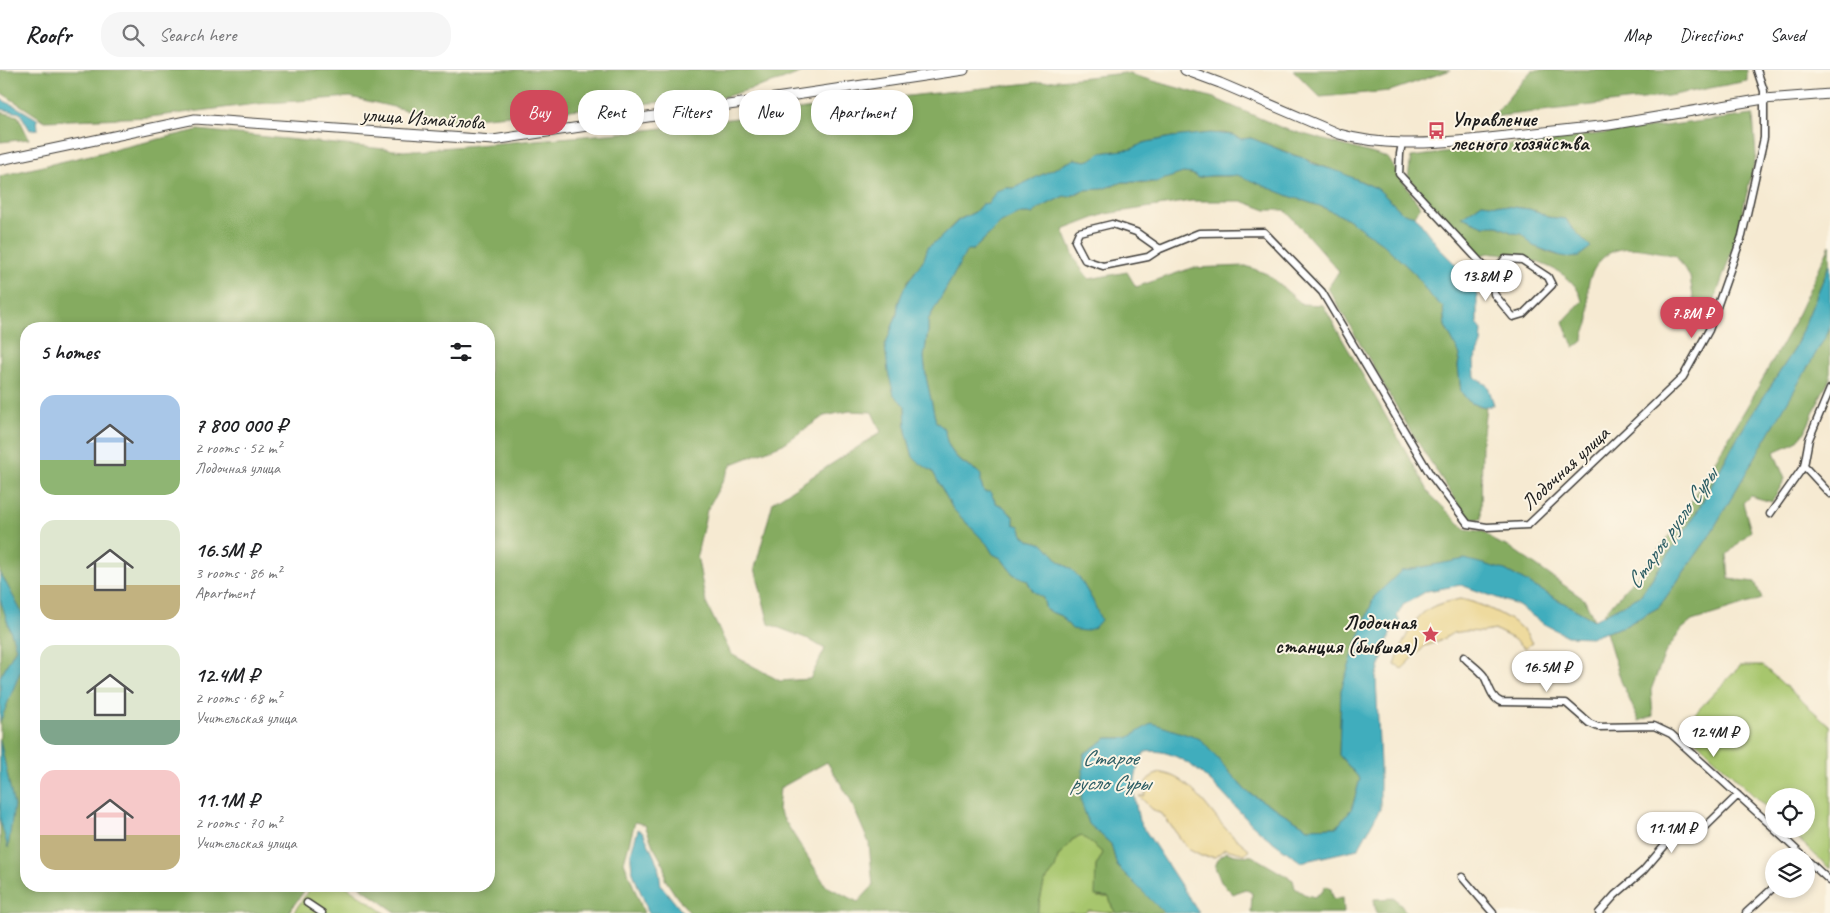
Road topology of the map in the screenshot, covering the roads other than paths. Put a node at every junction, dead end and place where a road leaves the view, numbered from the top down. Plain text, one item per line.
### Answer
1 (964, 70) edge
2 (1185, 70) edge
3 (1757, 70) edge
4 (1830, 94) edge
5 (1764, 99) junction
6 (1402, 143) junction
7 (0, 160) edge
8 (1160, 249) junction
9 (1492, 276) junction
10 (1830, 389) edge
11 (1804, 466) junction
12 (1830, 494) edge
13 (1770, 514) dead end
14 (1464, 657) dead end
15 (1738, 795) junction
16 (1765, 820) edge
17 (1784, 838) edge
18 (1794, 848) edge
19 (1815, 867) edge
20 (1462, 877) dead end
21 (1830, 881) edge
22 (1765, 895) edge
23 (307, 903) dead end
24 (322, 913) edge
25 (1493, 913) edge
26 (1599, 913) edge
27 (1746, 913) edge

1 - 7 main road, улица Измайлова
2 - 6 main road
3 - 5 street, Лодочная улица
4 - 5 main road
5 - 6 main road
5 - 8 street, Лодочная улица
6 - 9 street
8 - 8 street, Лодочная улица
9 - 9 street
10 - 11 street
11 - 12 street
11 - 13 street
14 - 15 street
15 - 16 street
15 - 26 street
17 - 18 street
19 - 21 street
20 - 25 street
22 - 27 street
23 - 24 street

